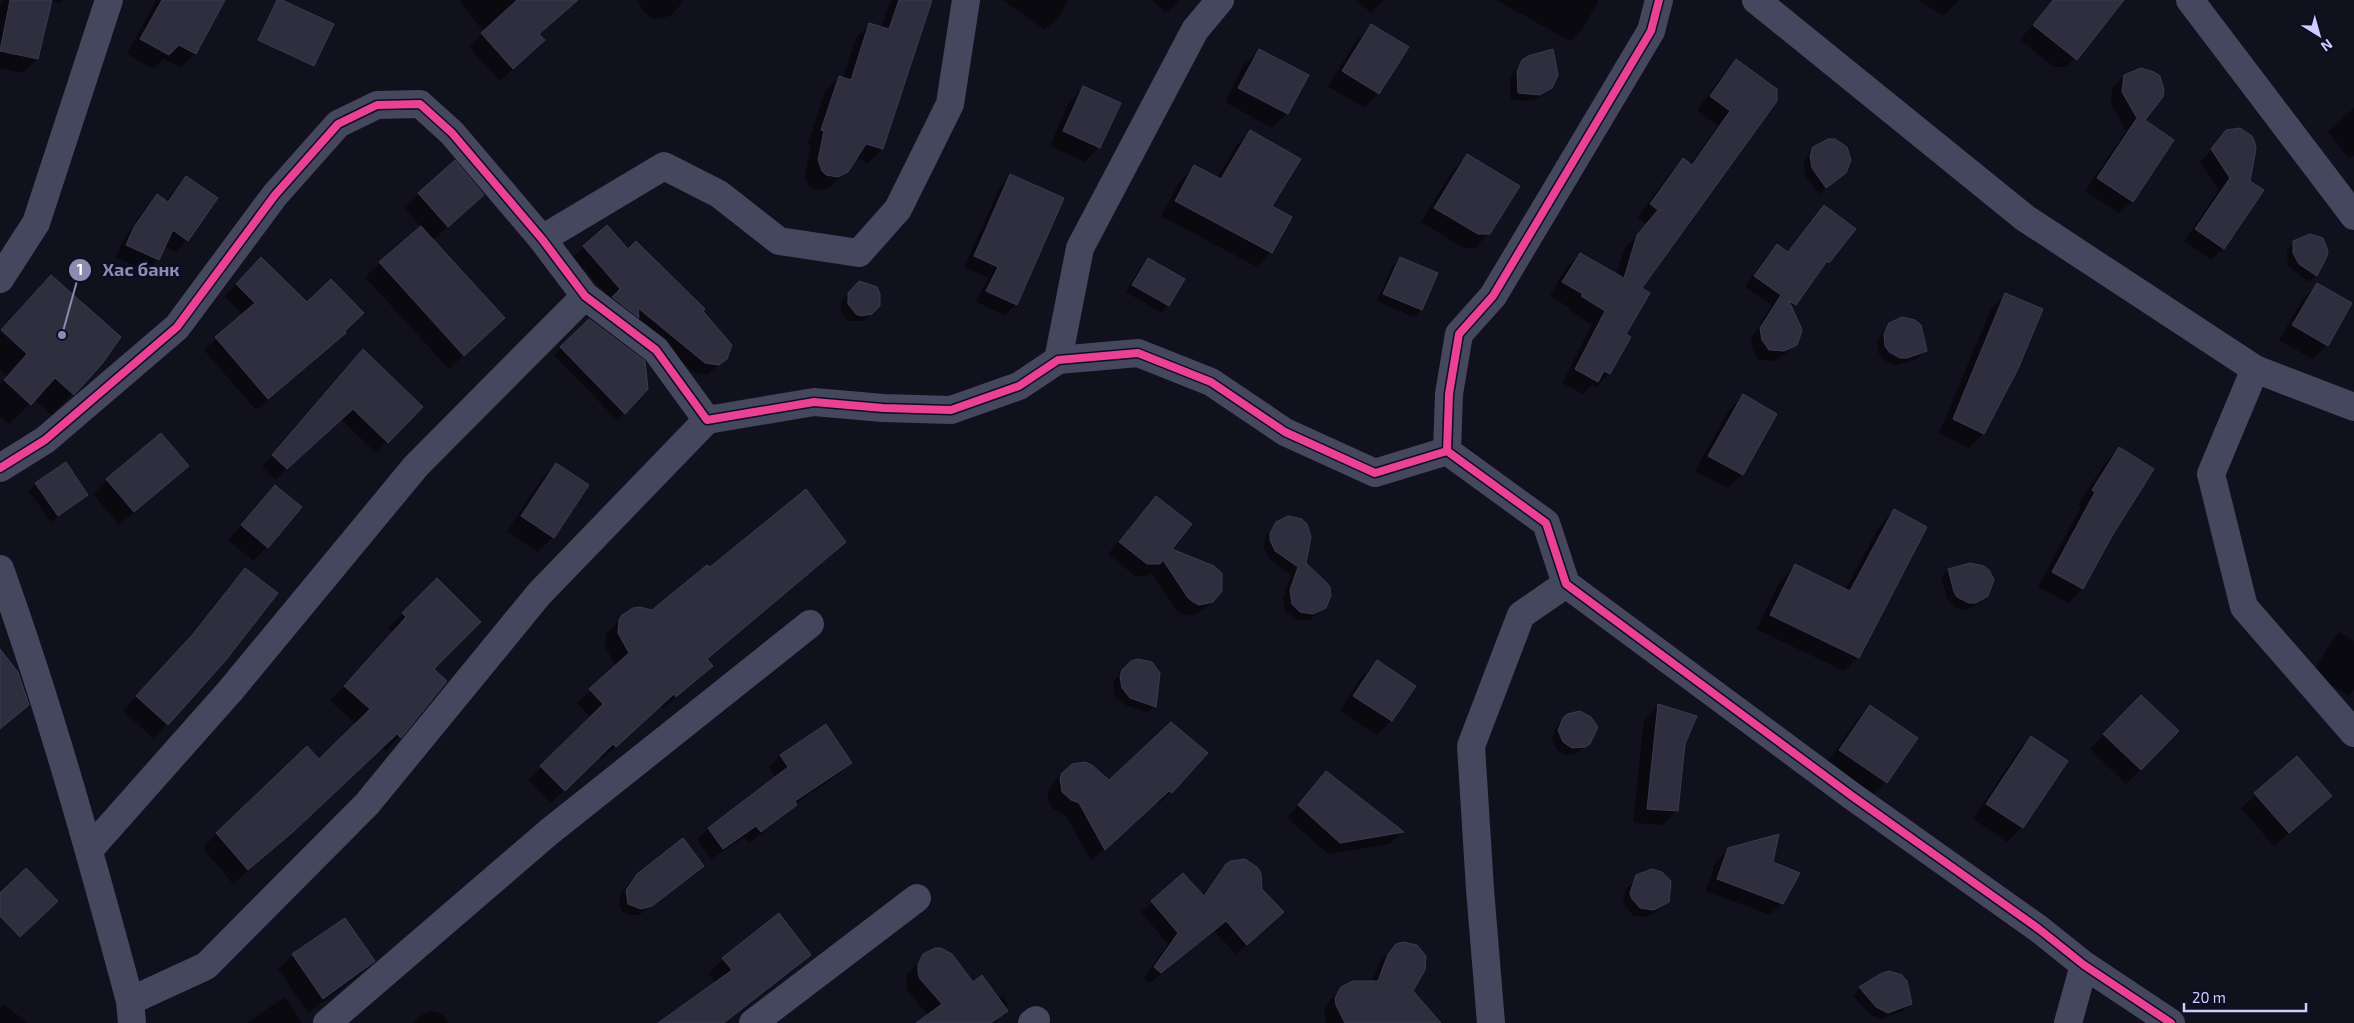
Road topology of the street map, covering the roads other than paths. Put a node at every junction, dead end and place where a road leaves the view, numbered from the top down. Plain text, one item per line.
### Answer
1 (109, 0) edge
2 (966, 0) edge
3 (1220, 0) edge
4 (1660, 0) edge
5 (1756, 0) edge
6 (2190, 0) edge
7 (2354, 216) edge
8 (542, 239) junction
9 (0, 279) edge
10 (585, 296) junction
11 (1058, 360) junction
12 (2255, 369) junction
13 (2354, 407) edge
14 (707, 420) junction
15 (1447, 451) junction
16 (0, 468) edge
17 (0, 569) edge
18 (1566, 584) junction
19 (810, 624) dead end
20 (2354, 733) edge
21 (89, 850) junction
22 (917, 898) dead end
23 (2084, 965) junction
24 (131, 1012) edge
25 (328, 1023) edge
26 (754, 1023) edge
27 (1491, 1023) edge
28 (2068, 1023) edge
29 (2171, 1023) edge

1 - 9 street
2 - 8 street
3 - 11 street
4 - 15 street
5 - 12 street
6 - 7 street
8 - 10 street
8 - 16 street
10 - 14 street
10 - 21 street
11 - 14 street
11 - 15 street
12 - 13 street
12 - 20 street
14 - 24 street
15 - 18 street
17 - 21 street
18 - 23 street
18 - 27 street
19 - 25 street
21 - 24 street
22 - 26 street
23 - 28 street
23 - 29 street

